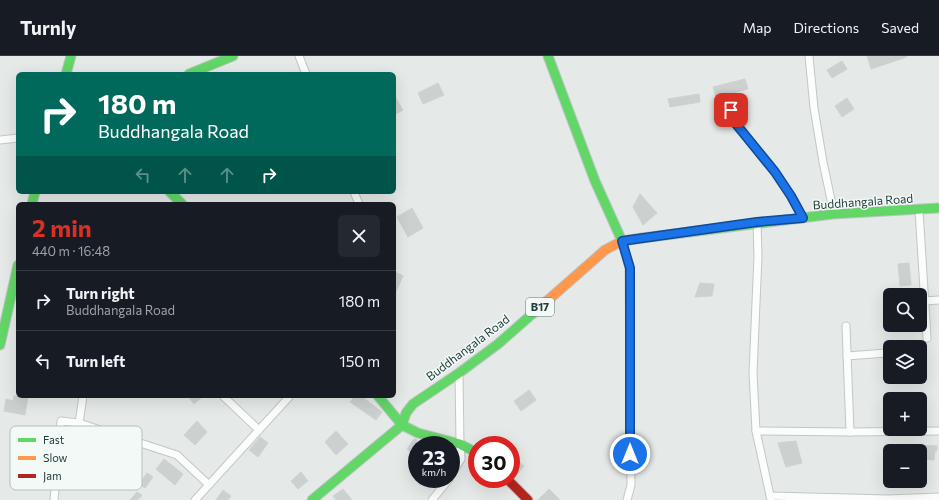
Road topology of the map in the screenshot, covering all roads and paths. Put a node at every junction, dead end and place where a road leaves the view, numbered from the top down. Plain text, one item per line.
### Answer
1 (71, 56) edge
2 (232, 56) edge
3 (299, 56) edge
4 (548, 56) edge
5 (809, 56) edge
6 (67, 72) edge
7 (194, 72) edge
8 (305, 72) edge
9 (731, 110) dead end
10 (16, 138) edge
11 (0, 140) edge
12 (172, 194) edge
13 (180, 202) edge
14 (939, 208) edge
15 (919, 210) junction
16 (834, 214) junction
17 (803, 218) junction
18 (757, 222) junction
19 (622, 241) junction
20 (16, 274) edge
21 (923, 288) edge
22 (939, 300) edge
23 (927, 301) edge
24 (846, 326) dead end
25 (926, 332) edge
26 (926, 338) dead end
27 (0, 345) edge
28 (883, 354) edge
29 (847, 356) junction
30 (459, 373) junction
31 (83, 398) edge
32 (225, 398) edge
33 (288, 398) edge
34 (380, 398) edge
35 (80, 423) junction
36 (402, 425) junction
37 (61, 426) edge
38 (89, 426) edge
39 (259, 430) junction
40 (756, 431) junction
41 (939, 431) edge
42 (850, 432) junction
43 (429, 436) edge
44 (460, 436) edge
45 (142, 443) edge
46 (460, 444) joint
47 (468, 448) edge
48 (460, 461) edge
49 (209, 485) junction
50 (442, 488) edge
51 (516, 488) edge
52 (55, 490) edge
53 (939, 497) edge
54 (770, 498) edge
55 (54, 500) edge
56 (195, 500) edge
57 (312, 500) edge
58 (432, 500) edge
59 (528, 500) edge
60 (628, 500) edge

1 - 6 main road
2 - 7 main road
3 - 8 street
4 - 19 main road
5 - 16 street
9 - 17 street
10 - 11 street
12 - 13 main road
14 - 15 main road, Buddhangala Road / B17
15 - 16 main road, Buddhangala Road / B17
15 - 21 street
16 - 17 main road, Buddhangala Road / B17
17 - 18 main road, Buddhangala Road / B17
18 - 19 main road, Buddhangala Road / B17
18 - 40 street
19 - 30 main road, Buddhangala Road / B17
19 - 60 street
20 - 27 main road
22 - 23 street
24 - 29 street
25 - 26 street
28 - 29 street
29 - 42 street
30 - 36 main road, Buddhangala Road / B17
30 - 44 street
31 - 35 street
32 - 39 street
33 - 39 street
34 - 36 main road
35 - 37 street
35 - 38 street
36 - 43 main road
36 - 57 main road, Buddhangala Road / B17
39 - 49 street
40 - 42 street
40 - 54 street
41 - 42 street
45 - 49 street
46 - 47 main road
46 - 48 street
49 - 56 street
50 - 58 street
51 - 59 main road
52 - 55 street
53 - 54 street

